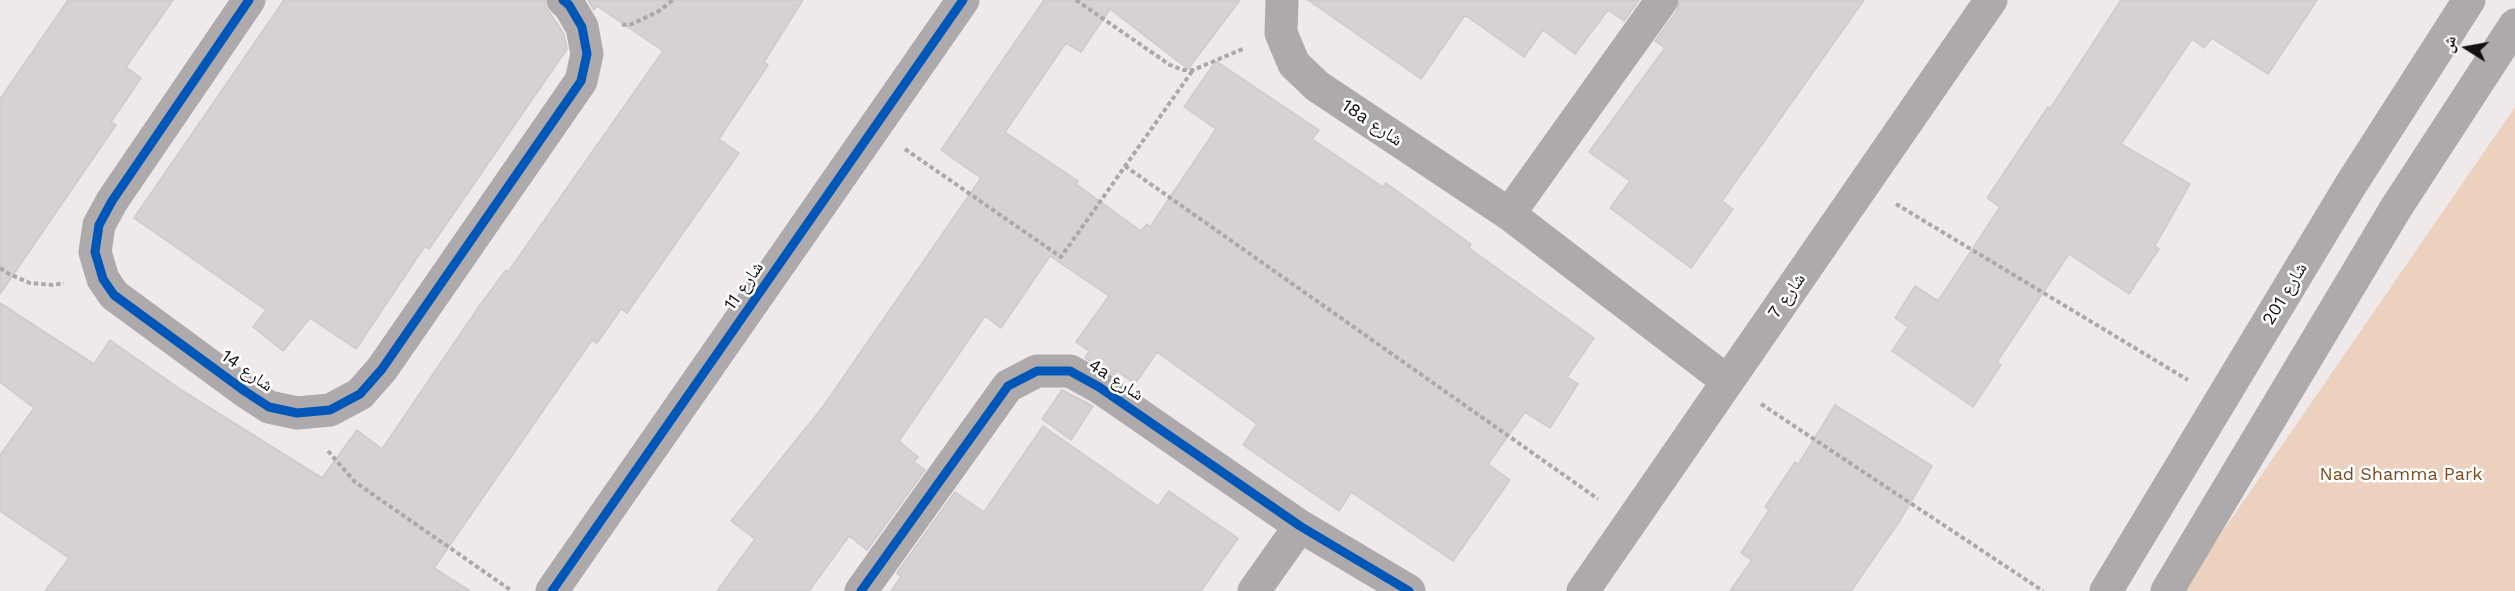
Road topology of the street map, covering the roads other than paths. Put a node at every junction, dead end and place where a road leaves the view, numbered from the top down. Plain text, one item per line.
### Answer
1 (249, 0) edge
2 (563, 0) edge
3 (963, 0) edge
4 (1282, 0) edge
5 (1662, 0) edge
6 (1991, 0) edge
7 (2469, 0) edge
8 (2515, 25) edge
9 (1509, 214) junction
10 (1727, 381) junction
11 (1300, 526) junction
12 (552, 591) edge
13 (861, 591) edge
14 (1254, 591) edge
15 (1409, 591) edge
16 (1583, 591) edge
17 (2106, 591) edge
18 (2168, 591) edge

1 - 2 street, شارع 14
3 - 12 street, شارع 11
4 - 9 street, 18a شارع
5 - 9 street
6 - 10 street, شارع 7
7 - 17 street, شارع 201
8 - 18 street
9 - 10 street, 18a شارع
10 - 16 street, شارع 7
11 - 13 street, 4a شارع
11 - 14 street
11 - 15 street, 4a شارع

